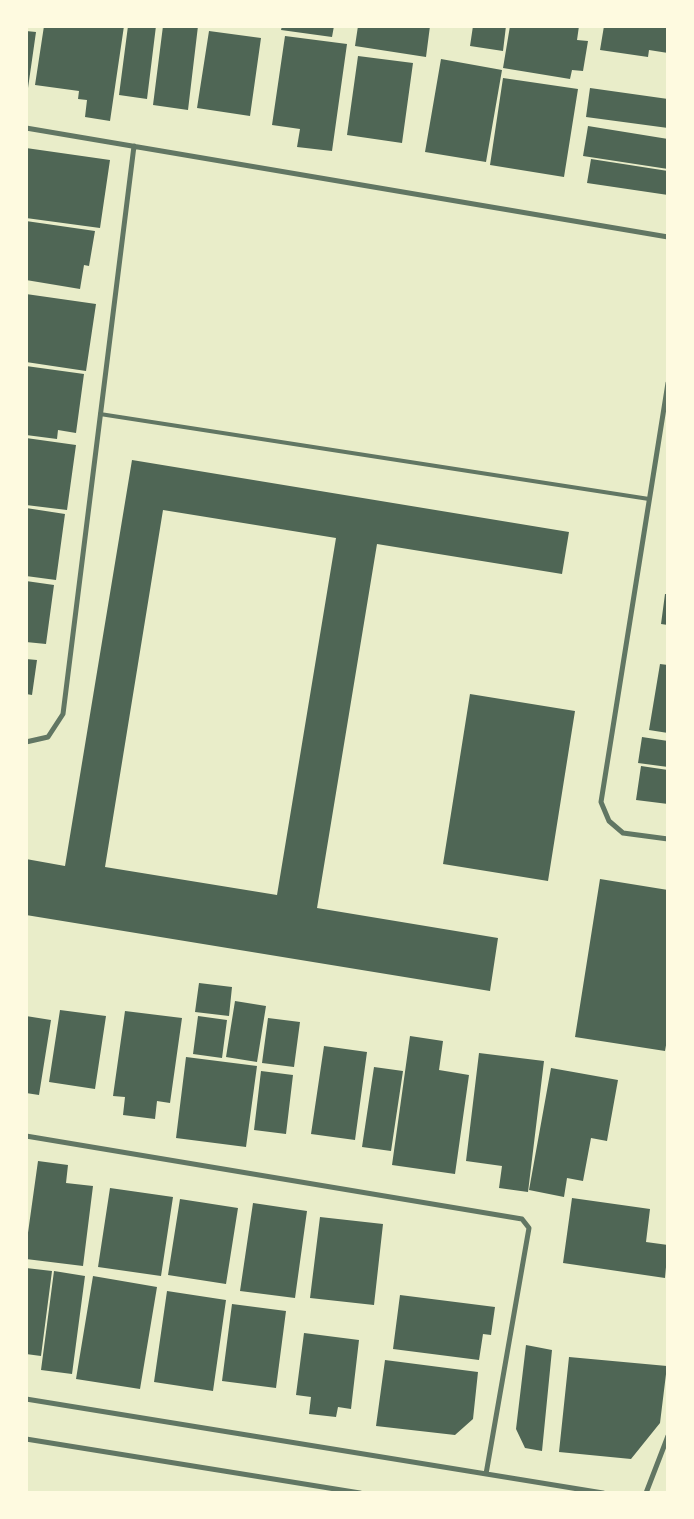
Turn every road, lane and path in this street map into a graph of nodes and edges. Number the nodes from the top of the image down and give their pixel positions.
1 (26, 128) edge
2 (134, 146) junction
3 (668, 237) edge
4 (668, 383) edge
5 (100, 414) junction
6 (649, 499) junction
7 (26, 742) edge
8 (668, 840) edge
9 (26, 1136) edge
10 (26, 1399) edge
11 (668, 1436) edge
12 (26, 1439) edge
13 (486, 1474) junction
14 (360, 1493) edge
15 (603, 1493) edge
16 (646, 1493) edge

1 - 2 street
2 - 3 street
2 - 5 street
4 - 6 street
5 - 6 lane
5 - 7 street
6 - 8 street
9 - 13 street
10 - 13 street
11 - 16 street
12 - 14 street
13 - 15 street

